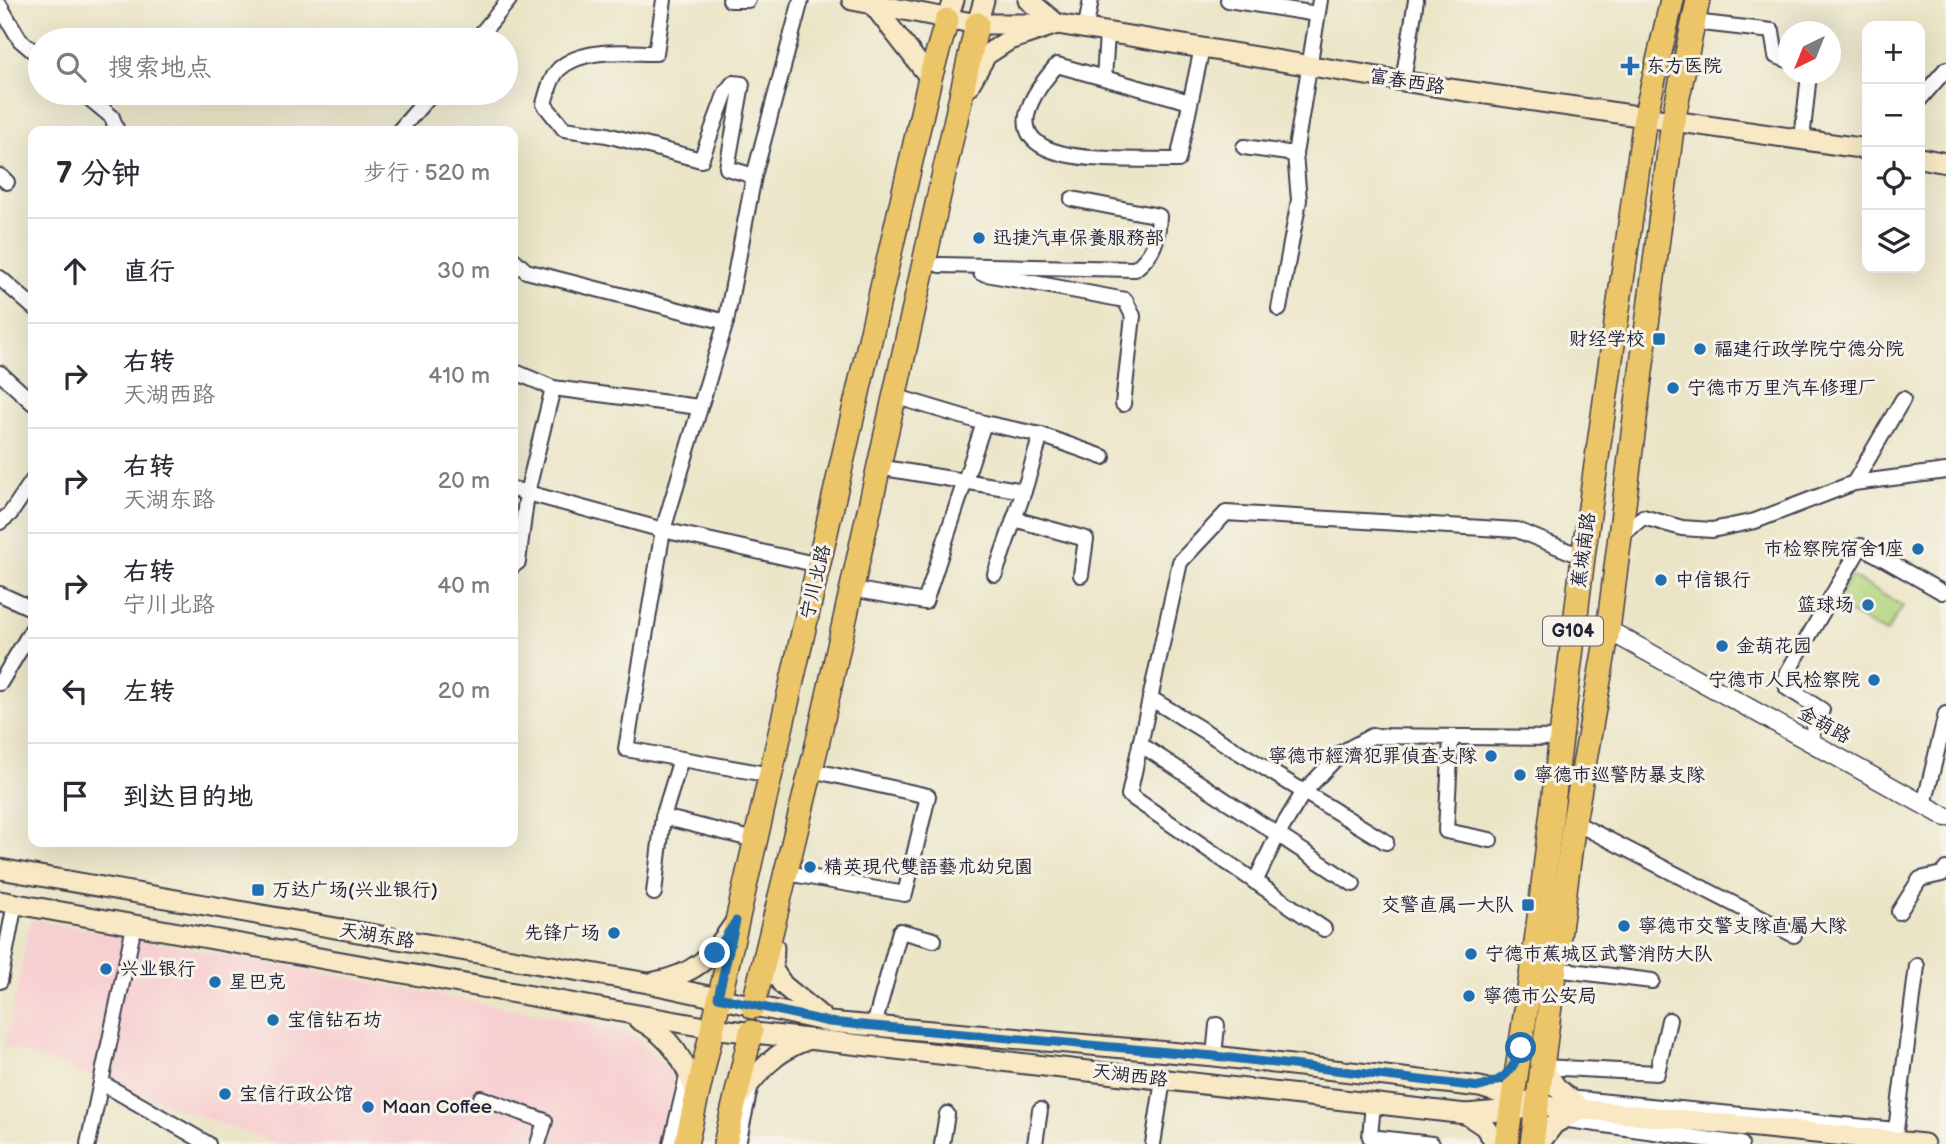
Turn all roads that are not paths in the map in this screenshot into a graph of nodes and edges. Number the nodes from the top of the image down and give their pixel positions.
1 (509, 0) edge
2 (664, 0) edge
3 (730, 0) edge
4 (748, 0) edge
5 (801, 0) edge
6 (852, 0) edge
7 (984, 0) edge
8 (1028, 0) edge
9 (1091, 0) edge
10 (1228, 0) edge
11 (1416, 0) edge
12 (1672, 0) edge
13 (883, 3) edge
14 (0, 6) edge
15 (1318, 7) edge
16 (950, 10) edge
17 (1696, 11) edge
18 (977, 24) junction
19 (1057, 24) junction
20 (486, 28) edge
21 (1085, 31) junction
22 (1107, 34) junction
23 (28, 47) edge
24 (1202, 48) junction
25 (1778, 57) edge
26 (1308, 66) junction
27 (1946, 69) edge
28 (930, 78) junction
29 (1104, 78) junction
30 (1403, 81) junction
31 (1808, 84) edge
32 (1925, 93) edge
33 (962, 97) junction
34 (1190, 102) junction
35 (98, 105) edge
36 (422, 105) edge
37 (1645, 118) junction
38 (1673, 121) junction
39 (115, 126) edge
40 (403, 126) edge
41 (1802, 140) junction
42 (1244, 147) dead end
43 (1862, 148) edge
44 (1295, 154) junction
45 (1925, 159) edge
46 (1946, 163) edge
47 (754, 176) junction
48 (1072, 199) dead end
49 (518, 263) edge
50 (932, 263) junction
51 (0, 278) edge
52 (28, 303) edge
53 (1279, 309) dead end
54 (726, 322) junction
55 (0, 373) edge
56 (518, 373) edge
57 (553, 388) junction
58 (894, 396) junction
59 (28, 398) edge
60 (1903, 399) dead end
61 (1122, 404) dead end
62 (699, 407) junction
63 (984, 423) junction
64 (1041, 435) junction
65 (1103, 457) dead end
66 (878, 467) junction
67 (1946, 471) edge
68 (965, 479) junction
69 (1854, 483) junction
70 (28, 487) edge
71 (520, 491) edge
72 (1024, 491) junction
73 (1014, 519) junction
74 (0, 522) edge
75 (663, 530) junction
76 (1620, 537) junction
77 (1583, 556) junction
78 (518, 562) edge
79 (820, 565) junction
80 (995, 574) dead end
81 (1081, 575) dead end
82 (852, 589) junction
83 (1942, 593) dead end
84 (0, 594) edge
85 (28, 607) edge
86 (1608, 630) junction
87 (28, 636) edge
88 (0, 683) edge
89 (1150, 698) junction
90 (1946, 714) edge
91 (1451, 738) junction
92 (1559, 738) junction
93 (1809, 741) junction
94 (1140, 744) junction
95 (681, 759) junction
96 (811, 770) junction
97 (771, 775) junction
98 (1303, 793) junction
99 (1924, 805) junction
100 (663, 817) junction
101 (1946, 817) edge
102 (1574, 822) junction
103 (1277, 836) junction
104 (755, 840) junction
105 (1490, 840) dead end
106 (1386, 842) dead end
107 (0, 869) edge
108 (1946, 869) edge
109 (787, 873) junction
110 (1255, 882) junction
111 (1353, 884) dead end
112 (654, 892) dead end
113 (742, 897) junction
114 (8, 902) edge
115 (1899, 912) dead end
116 (777, 917) junction
117 (736, 921) junction
118 (135, 926) junction
119 (1324, 929) dead end
120 (1794, 935) dead end
121 (934, 940) dead end
122 (1917, 966) dead end
123 (1555, 969) junction
124 (0, 981) edge
125 (626, 981) junction
126 (1652, 981) dead end
127 (648, 983) junction
128 (718, 997) junction
129 (753, 1007) junction
130 (628, 1014) junction
131 (1668, 1020) dead end
132 (874, 1026) junction
133 (1217, 1026) dead end
134 (712, 1028) junction
135 (841, 1030) junction
136 (751, 1032) junction
137 (810, 1039) junction
138 (1521, 1048) junction
139 (1214, 1056) junction
140 (1543, 1067) junction
141 (688, 1071) junction
142 (1163, 1080) junction
143 (752, 1081) junction
144 (102, 1083) junction
145 (1480, 1087) junction
146 (697, 1096) junction
147 (481, 1098) dead end
148 (1575, 1103) junction
149 (1373, 1104) junction
150 (734, 1105) junction
151 (1511, 1105) junction
152 (1537, 1105) junction
153 (1040, 1110) dead end
154 (947, 1114) dead end
155 (1466, 1114) junction
156 (1563, 1119) junction
157 (1663, 1139) edge
158 (682, 1142) edge
159 (88, 1144) edge
160 (208, 1144) edge
161 (538, 1144) edge
162 (722, 1144) edge
163 (738, 1144) edge
164 (942, 1144) edge
165 (1035, 1144) edge
166 (1153, 1144) edge
167 (1432, 1144) edge
168 (1497, 1144) edge
169 (1506, 1144) edge
170 (1532, 1144) edge
171 (1539, 1144) edge
172 (1741, 1144) edge
173 (1924, 1144) edge

1 - 20 street
2 - 47 street
3 - 4 street
5 - 47 street
6 - 13 main road, 富春西路
7 - 18 main road
8 - 19 main road
9 - 21 street
10 - 15 street
11 - 30 street
12 - 37 main road, 蕉城南路 / G104
13 - 16 main road, 富春西路
13 - 28 main road
14 - 23 street
15 - 26 street
16 - 18 main road, 富春西路
16 - 28 main road, 宁川北路
17 - 25 street
17 - 38 main road, 蕉城南路 / G104
18 - 19 main road, 富春西路
18 - 33 main road, 宁川北路
19 - 21 main road, 富春西路
19 - 33 main road
21 - 22 main road, 富春西路
22 - 24 main road, 富春西路
22 - 29 street
24 - 26 main road, 富春西路
24 - 34 street
26 - 30 main road, 富春西路
26 - 44 street
27 - 32 street
28 - 79 main road, 宁川北路
29 - 34 street
29 - 34 street
30 - 37 main road, 富春西路
31 - 41 street
33 - 50 main road, 宁川北路
35 - 39 street
36 - 40 street
37 - 38 main road, 富春西路
37 - 77 main road, 蕉城南路 / G104
38 - 41 main road, 富春西路
38 - 76 main road, 蕉城南路 / G104
41 - 43 main road, 富春西路
42 - 44 street
44 - 53 street
45 - 46 main road
47 - 54 street
48 - 50 street
49 - 54 street
50 - 58 main road, 宁川北路
50 - 61 street
51 - 52 street
54 - 62 street
55 - 59 street
56 - 57 street
57 - 62 street
57 - 71 street
58 - 63 street
58 - 66 main road, 宁川北路
60 - 69 street
62 - 75 street
63 - 64 street
63 - 68 street
64 - 65 street
64 - 72 street
66 - 68 street
66 - 82 main road, 宁川北路
67 - 69 street
68 - 72 street
68 - 82 street
69 - 76 street
70 - 74 street
71 - 75 street
71 - 78 street
72 - 73 street
73 - 80 street
73 - 81 street
75 - 79 street
75 - 95 street
76 - 86 main road, 蕉城南路 / G104
77 - 89 street
77 - 92 main road, 蕉城南路 / G104
79 - 97 main road, 宁川北路
82 - 96 main road, 宁川北路
83 - 93 street
84 - 85 street
86 - 93 street, 金葫路
86 - 102 main road, 蕉城南路 / G104
87 - 88 street
89 - 94 street
89 - 98 street
90 - 99 street
91 - 92 street
91 - 98 street
91 - 105 street
92 - 138 main road, 蕉城南路 / G104
93 - 99 street, 金葫路
94 - 103 street
94 - 110 street
95 - 97 street
95 - 100 street
96 - 109 main road, 宁川北路
96 - 109 street
97 - 104 main road, 宁川北路
98 - 103 street
98 - 106 street
99 - 101 street, 金葫路
100 - 104 street
100 - 112 street
102 - 120 street
102 - 123 main road, 蕉城南路 / G104
103 - 110 street
103 - 111 street
104 - 113 main road, 宁川北路
107 - 125 main road, 天湖东路
108 - 115 street
109 - 116 main road, 宁川北路
110 - 119 street
113 - 116 main road
113 - 117 main road, 宁川北路
114 - 118 main road, 天湖东路
114 - 124 street
116 - 129 main road, 宁川北路
116 - 135 main road
117 - 127 main road
117 - 128 main road, 宁川北路
118 - 130 main road, 天湖东路
118 - 144 street
121 - 132 street
122 - 148 street
123 - 126 street
123 - 140 main road, 蕉城南路 / G104
125 - 127 main road, 天湖东路
125 - 130 main road
127 - 128 main road, 天湖东路
128 - 129 main road, 天湖东路
128 - 134 main road, 宁川北路
129 - 135 main road, 天湖西路
129 - 136 main road, 宁川北路
130 - 134 main road, 天湖东路
130 - 141 main road
131 - 140 street
132 - 135 main road, 天湖西路
132 - 139 main road, 天湖西路
133 - 139 street
134 - 136 main road, 天湖东路
134 - 146 main road, 宁川北路
135 - 137 main road, 天湖西路
135 - 142 main road, 天湖西路
136 - 137 main road, 天湖西路
136 - 150 main road, 宁川北路
137 - 143 main road
138 - 145 main road
138 - 151 main road, 蕉城南路 / G104
139 - 145 main road, 天湖西路
140 - 148 main road
140 - 152 main road, 蕉城南路 / G104
141 - 146 main road
141 - 158 street
142 - 149 main road, 天湖西路
142 - 166 street
143 - 150 main road
143 - 163 street
144 - 159 street
144 - 160 street
145 - 151 main road, 天湖西路
146 - 158 main road, 宁川北路
147 - 161 street
148 - 152 main road
148 - 156 main road
148 - 173 main road
149 - 155 main road, 天湖西路
149 - 167 street
150 - 162 main road, 宁川北路
151 - 152 main road
151 - 155 main road, 天湖西路
151 - 169 main road, 蕉城南路 / G104
152 - 156 street
152 - 170 main road, 蕉城南路 / G104
153 - 165 street
154 - 164 street
155 - 168 main road
156 - 157 street
156 - 171 main road
157 - 172 street
158 - 162 main road

